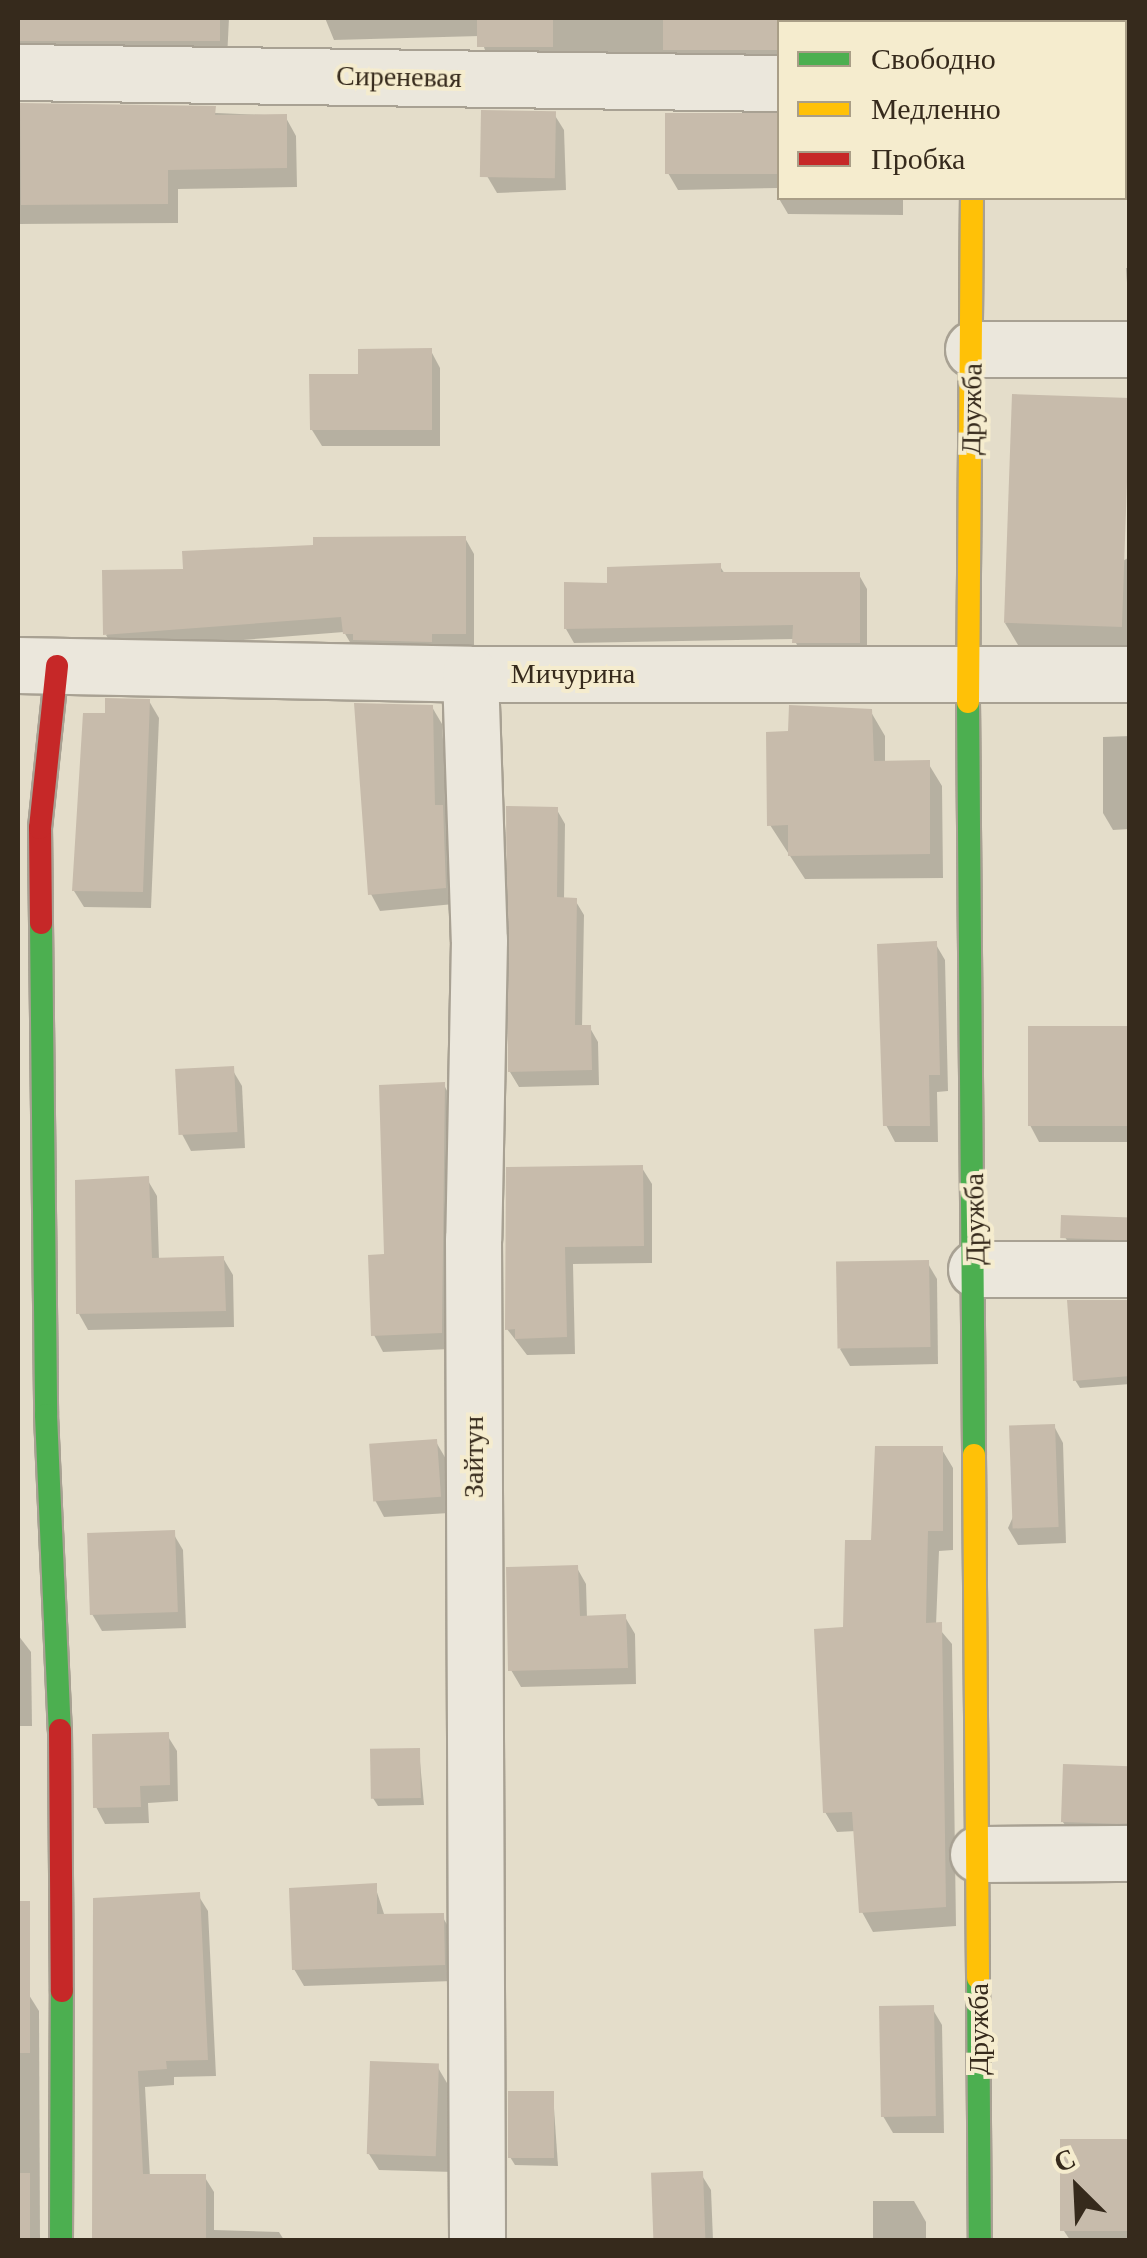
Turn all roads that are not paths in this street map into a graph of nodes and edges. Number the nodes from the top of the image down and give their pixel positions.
1 (18, 72) edge
2 (777, 84) edge
3 (972, 200) edge
4 (973, 349) junction
5 (1130, 349) edge
6 (37, 665) edge
7 (470, 674) junction
8 (968, 674) junction
9 (1130, 674) edge
10 (1130, 1269) edge
11 (976, 1270) junction
12 (978, 1854) junction
13 (1130, 1854) edge
14 (61, 2240) edge
15 (476, 2240) edge
16 (980, 2240) edge

1 - 2 street, Сиреневая
3 - 4 street, Дружба
4 - 5 street
4 - 8 street, Дружба
6 - 7 street, Мичурина
6 - 14 street
7 - 8 street, Мичурина
7 - 15 street, Зайтун
8 - 9 street, Мичурина
8 - 11 street, Дружба
10 - 11 street
11 - 12 street, Дружба
12 - 13 street
12 - 16 street, Дружба

